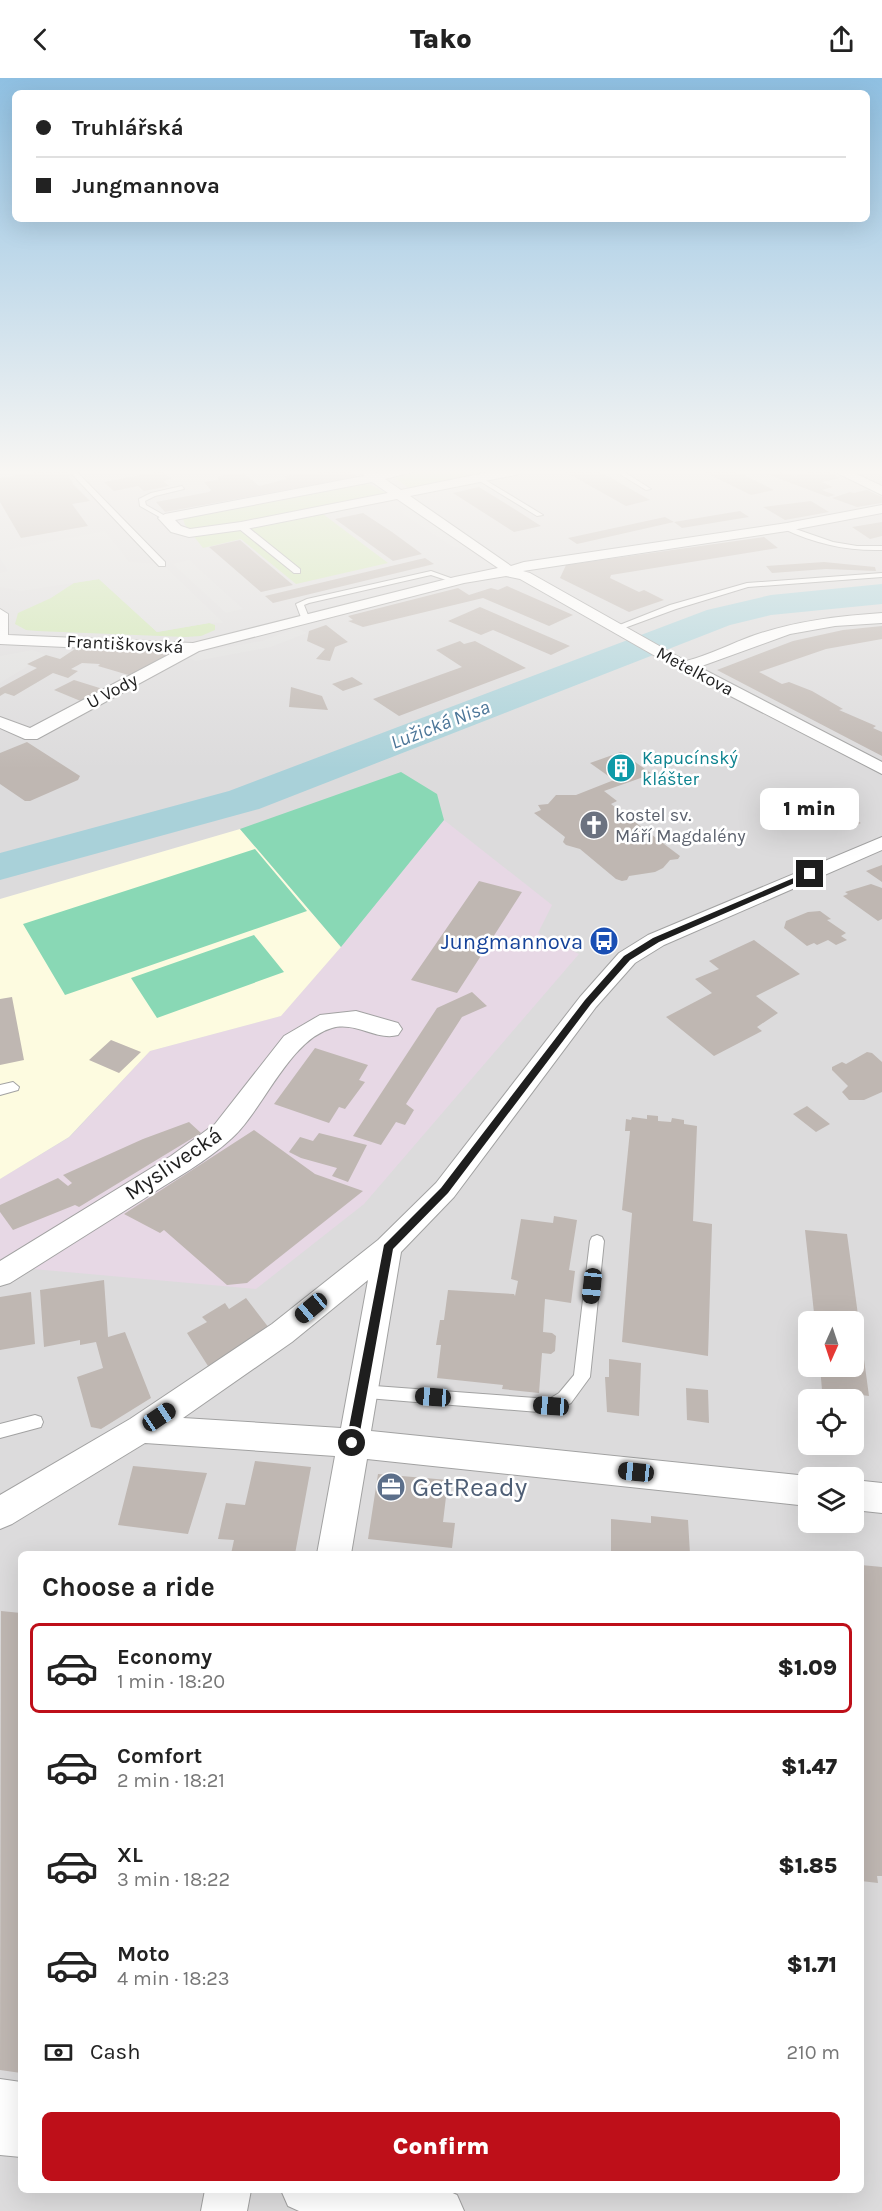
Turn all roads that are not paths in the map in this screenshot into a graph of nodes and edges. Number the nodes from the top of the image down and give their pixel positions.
1 (507, 570) edge
2 (515, 570) edge
3 (509, 572) junction
4 (882, 575) edge
5 (0, 614) edge
6 (882, 618) edge
7 (616, 628) junction
8 (0, 640) edge
9 (194, 648) junction
10 (684, 666) junction
11 (0, 722) edge
12 (882, 769) edge
13 (882, 843) edge
14 (390, 1029) dead end
15 (597, 1241) dead end
16 (388, 1248) junction
17 (0, 1275) edge
18 (361, 1392) junction
19 (35, 1422) dead end
20 (141, 1429) junction
21 (0, 1431) edge
22 (352, 1443) junction
23 (798, 1490) edge
24 (864, 1496) edge
25 (882, 1498) edge
26 (0, 1513) edge
27 (334, 1551) edge
28 (0, 2101) edge
29 (18, 2104) edge
30 (0, 2133) edge
31 (18, 2135) edge
32 (227, 2193) edge
33 (323, 2193) edge
34 (224, 2211) edge
35 (441, 2211) edge

1 - 3 street
2 - 3 street, Františkovská
3 - 7 street, Metelkova
3 - 9 street, Františkovská
4 - 7 lane
5 - 8 street
6 - 10 street
7 - 10 street, Metelkova
8 - 9 street, Františkovská
9 - 11 street, U Vody
10 - 12 street, Metelkova
13 - 16 street
14 - 17 street, Myslivecká
15 - 18 lane
16 - 18 street
16 - 20 street
18 - 22 street
19 - 21 lane
20 - 22 street
20 - 26 street
22 - 23 street
22 - 27 street
24 - 25 street
28 - 29 street
30 - 31 street
32 - 34 street
33 - 35 street

